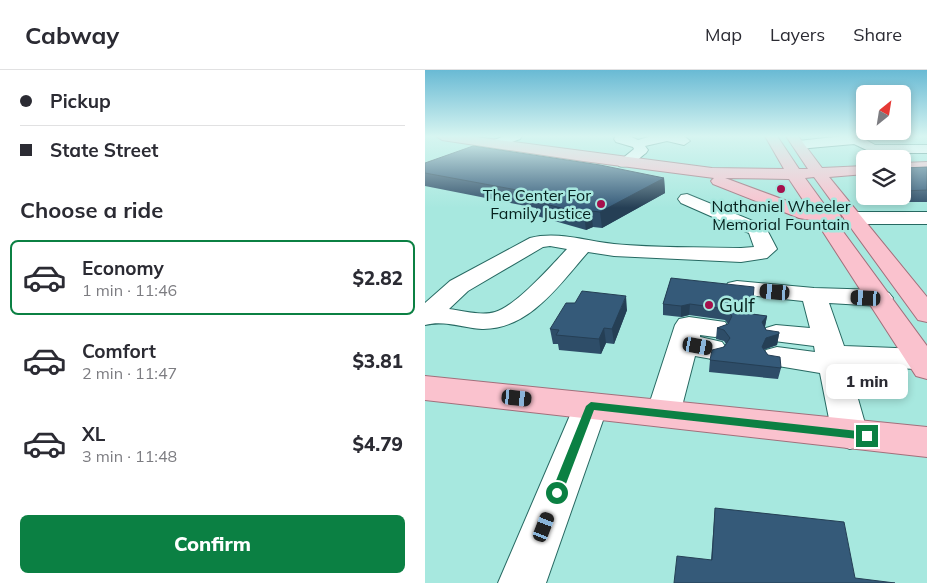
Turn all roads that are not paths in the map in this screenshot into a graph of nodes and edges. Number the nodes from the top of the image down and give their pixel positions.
1 (603, 160) edge
2 (628, 160) edge
3 (685, 160) edge
4 (785, 160) edge
5 (809, 160) edge
6 (624, 163) junction
7 (927, 166) edge
8 (911, 167) edge
9 (686, 171) junction
10 (856, 171) edge
11 (818, 173) junction
12 (794, 174) junction
13 (687, 199) dead end
14 (825, 217) junction
15 (853, 218) junction
16 (927, 218) edge
17 (583, 245) junction
18 (737, 288) edge
19 (813, 295) junction
20 (880, 298) junction
21 (927, 314) edge
22 (427, 315) edge
23 (714, 338) dead end
24 (777, 346) edge
25 (830, 352) junction
26 (924, 364) edge
27 (425, 388) edge
28 (591, 406) junction
29 (663, 414) junction
30 (849, 434) junction
31 (927, 442) edge
32 (522, 583) edge

1 - 6 main road
2 - 6 street
3 - 9 street
4 - 12 main road
5 - 11 main road
6 - 9 main road
7 - 8 main road
9 - 12 main road
9 - 14 main road
10 - 11 main road
11 - 12 main road
11 - 15 main road
12 - 14 main road
13 - 17 street
14 - 15 main road
14 - 20 main road
15 - 16 street
15 - 21 main road
17 - 22 street
17 - 22 street
18 - 19 street
19 - 20 street
19 - 25 street
20 - 26 main road
23 - 29 street
24 - 25 street
25 - 26 street
25 - 30 street
27 - 28 main road
28 - 29 main road
28 - 32 street
29 - 30 main road
30 - 31 main road

